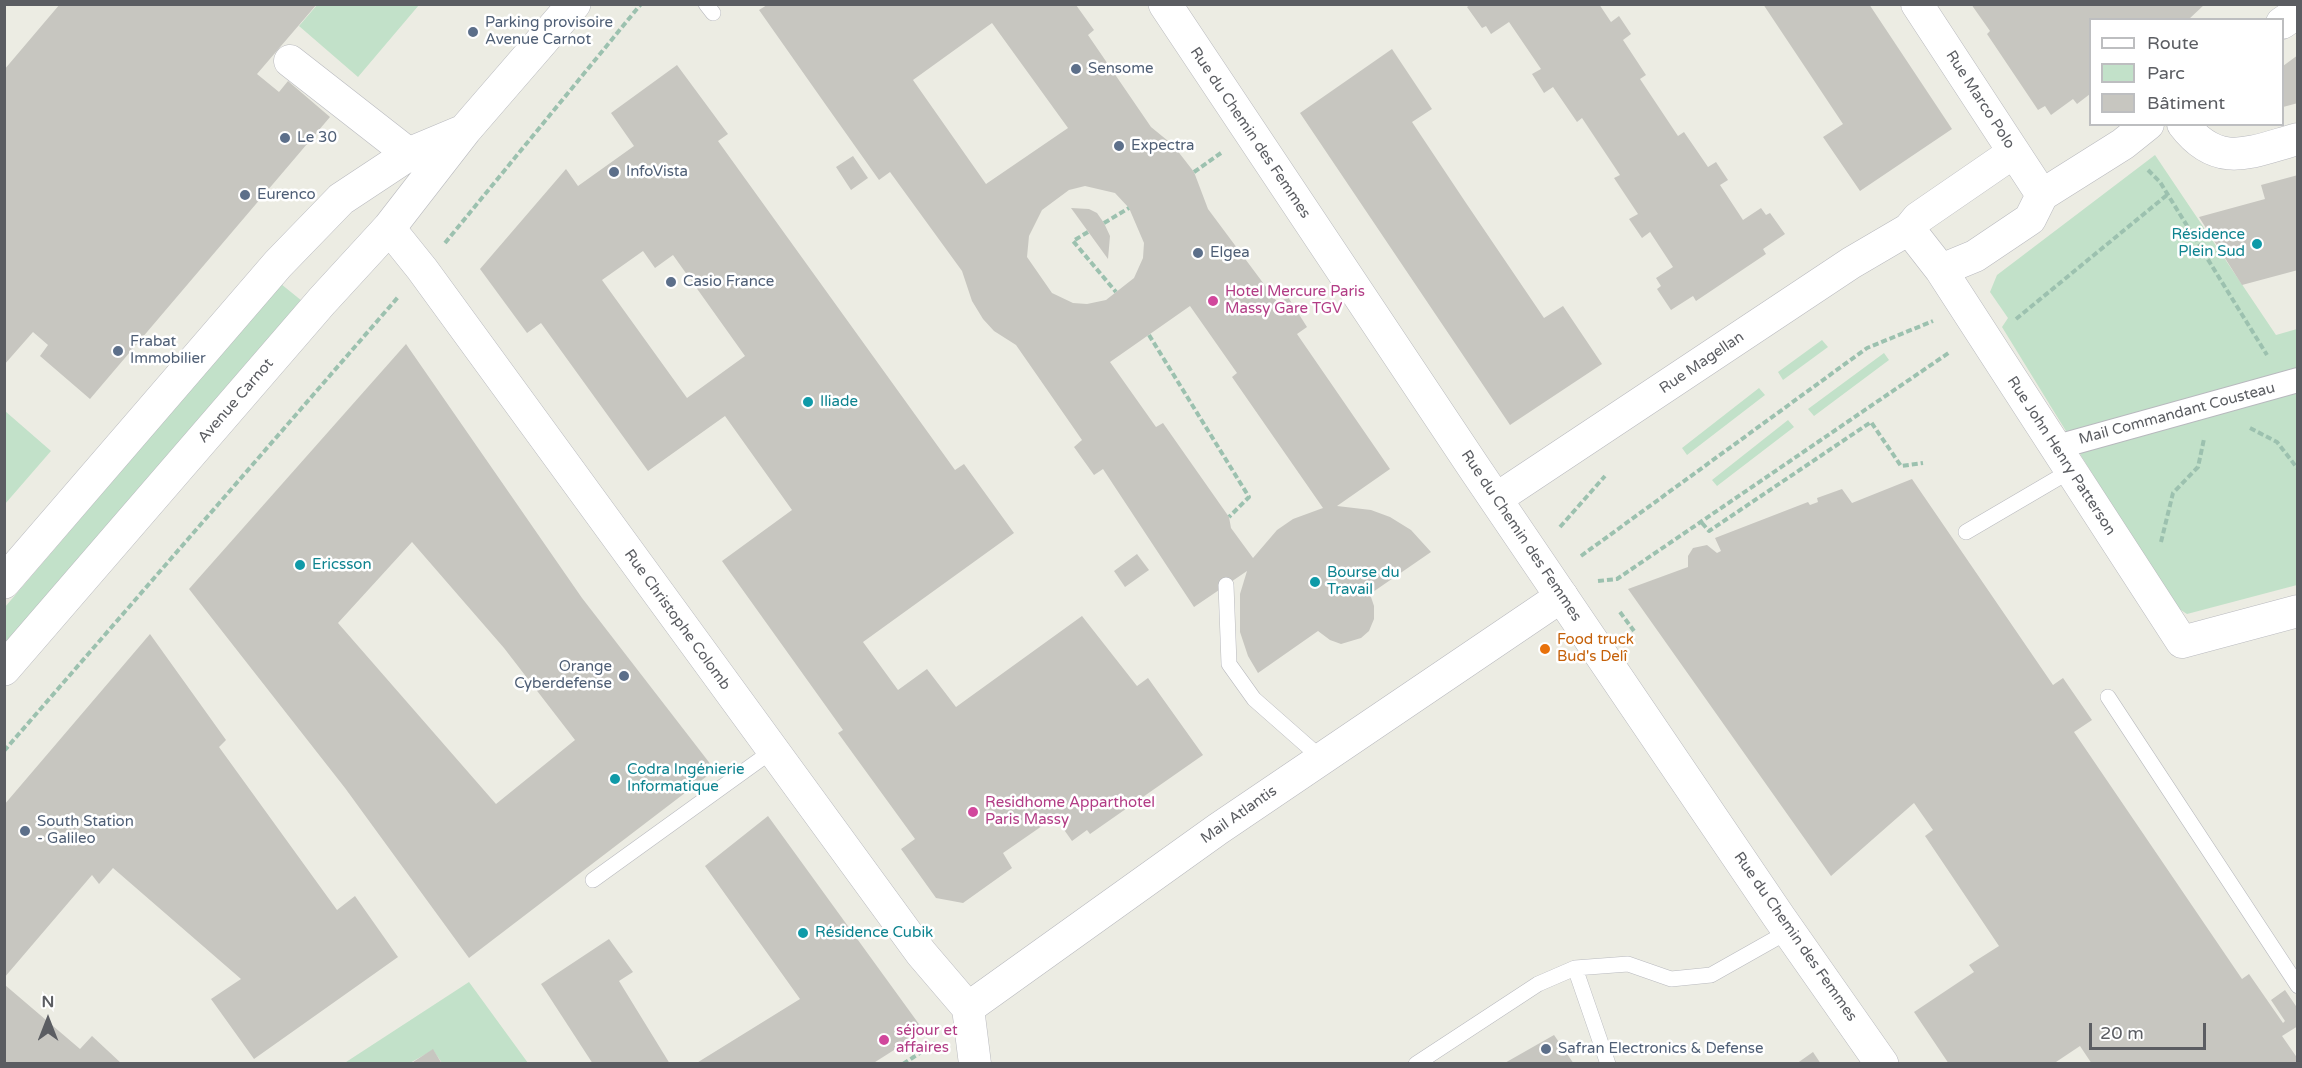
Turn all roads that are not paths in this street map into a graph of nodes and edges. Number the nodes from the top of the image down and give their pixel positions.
1 (574, 4) edge
2 (1165, 4) edge
3 (1917, 4) edge
4 (2298, 12) edge
5 (2284, 22) edge
6 (290, 61) dead end
7 (2146, 126) edge
8 (2185, 126) edge
9 (465, 130) junction
10 (2298, 140) edge
11 (2014, 153) junction
12 (409, 154) junction
13 (2042, 195) junction
14 (389, 228) junction
15 (1909, 229) junction
16 (1941, 270) junction
17 (2292, 382) edge
18 (2063, 459) junction
19 (1496, 499) junction
20 (1966, 532) dead end
21 (4, 582) edge
22 (1226, 585) dead end
23 (1562, 596) junction
24 (2298, 611) edge
25 (4, 669) edge
26 (2108, 697) dead end
27 (772, 751) junction
28 (1321, 758) junction
29 (593, 880) dead end
30 (1789, 931) junction
31 (1575, 968) junction
32 (2298, 986) edge
33 (968, 1008) junction
34 (975, 1064) edge
35 (1416, 1064) edge
36 (1608, 1064) edge
37 (1882, 1064) edge

1 - 9 street, Avenue Carnot
2 - 19 street, Rue du Chemin des Femmes
3 - 11 street, Rue Marco Polo
4 - 5 street
6 - 12 street
7 - 13 street
8 - 10 street
9 - 12 street, Avenue Carnot
9 - 14 street, Avenue Carnot
11 - 13 street, Rue Marco Polo
11 - 15 street, Rue Magellan
12 - 21 street, Avenue Carnot
13 - 16 street
14 - 25 street, Avenue Carnot
14 - 27 street, Rue Christophe Colomb
15 - 16 street
15 - 19 street, Rue Magellan
16 - 18 street, Rue John Henry Patterson
17 - 18 street, Mail Commandant Cousteau
18 - 20 lane
18 - 24 street, Rue John Henry Patterson
19 - 23 street, Rue du Chemin des Femmes
22 - 28 lane
23 - 28 street, Mail Atlantis
23 - 30 street, Rue du Chemin des Femmes
26 - 32 lane
27 - 29 lane
27 - 33 street, Rue Christophe Colomb
28 - 33 street, Mail Atlantis
30 - 31 lane
30 - 37 street, Rue du Chemin des Femmes
31 - 35 lane
31 - 36 lane
33 - 34 street

